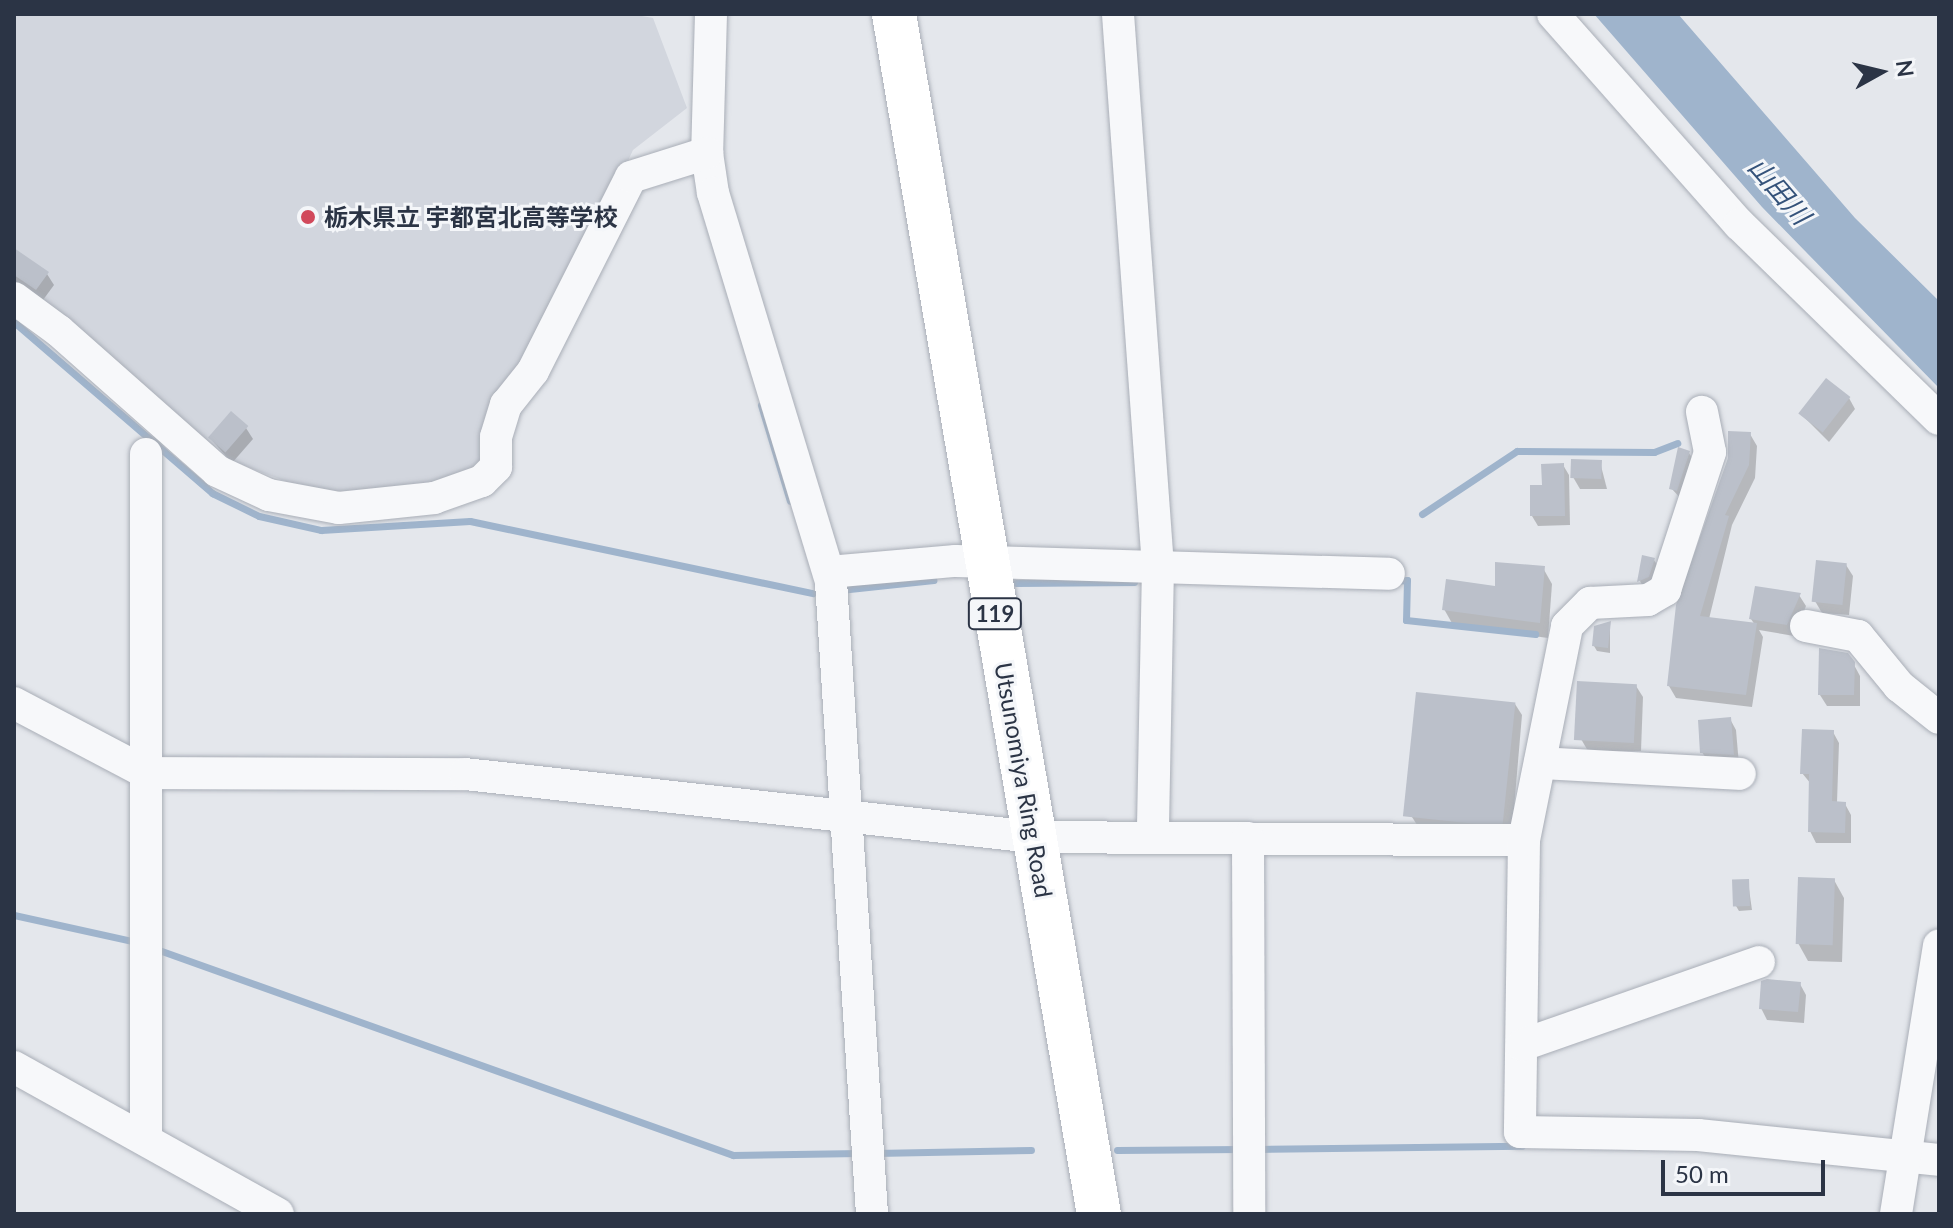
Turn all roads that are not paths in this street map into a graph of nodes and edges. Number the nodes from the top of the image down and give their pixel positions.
1 (711, 14) edge
2 (865, 14) edge
3 (894, 14) edge
4 (1118, 14) edge
5 (1553, 14) edge
6 (707, 153) junction
7 (14, 298) edge
8 (1702, 412) dead end
9 (1939, 419) edge
10 (146, 454) dead end
11 (971, 562) junction
12 (1158, 566) junction
13 (829, 572) junction
14 (1389, 574) dead end
15 (1806, 626) dead end
16 (14, 703) edge
17 (1939, 718) edge
18 (1540, 763) junction
19 (147, 773) junction
20 (1740, 774) dead end
21 (847, 818) junction
22 (1019, 836) junction
23 (1153, 837) junction
24 (1248, 838) junction
25 (1524, 840) junction
26 (1939, 945) edge
27 (1759, 962) dead end
28 (1932, 1030) edge
29 (1522, 1045) junction
30 (14, 1067) edge
31 (146, 1140) junction
32 (1907, 1153) junction
33 (1939, 1160) edge
34 (278, 1214) edge
35 (872, 1214) edge
36 (1069, 1214) edge
37 (1099, 1214) edge
38 (1249, 1214) edge
39 (1896, 1214) edge

1 - 6 street
2 - 11 highway, Utsunomiya Ring Road / 119
3 - 11 highway, Utsunomiya Ring Road / 119
4 - 12 street
5 - 9 street
6 - 7 street
6 - 13 street
8 - 18 street
10 - 19 street
11 - 12 street
11 - 13 street
11 - 22 highway, Utsunomiya Ring Road / 119
12 - 14 street
12 - 23 street
13 - 21 street
15 - 17 street
16 - 19 street
18 - 20 street
18 - 25 street
19 - 21 street
19 - 31 street
21 - 22 street
21 - 35 street
22 - 23 street
22 - 36 highway, Utsunomiya Ring Road / 119
22 - 37 highway, Utsunomiya Ring Road / 119
23 - 24 street
24 - 25 street
24 - 38 street
25 - 29 street
26 - 28 street
27 - 29 street
28 - 32 street
29 - 32 street
30 - 31 street
31 - 34 street
32 - 33 street
32 - 39 street

